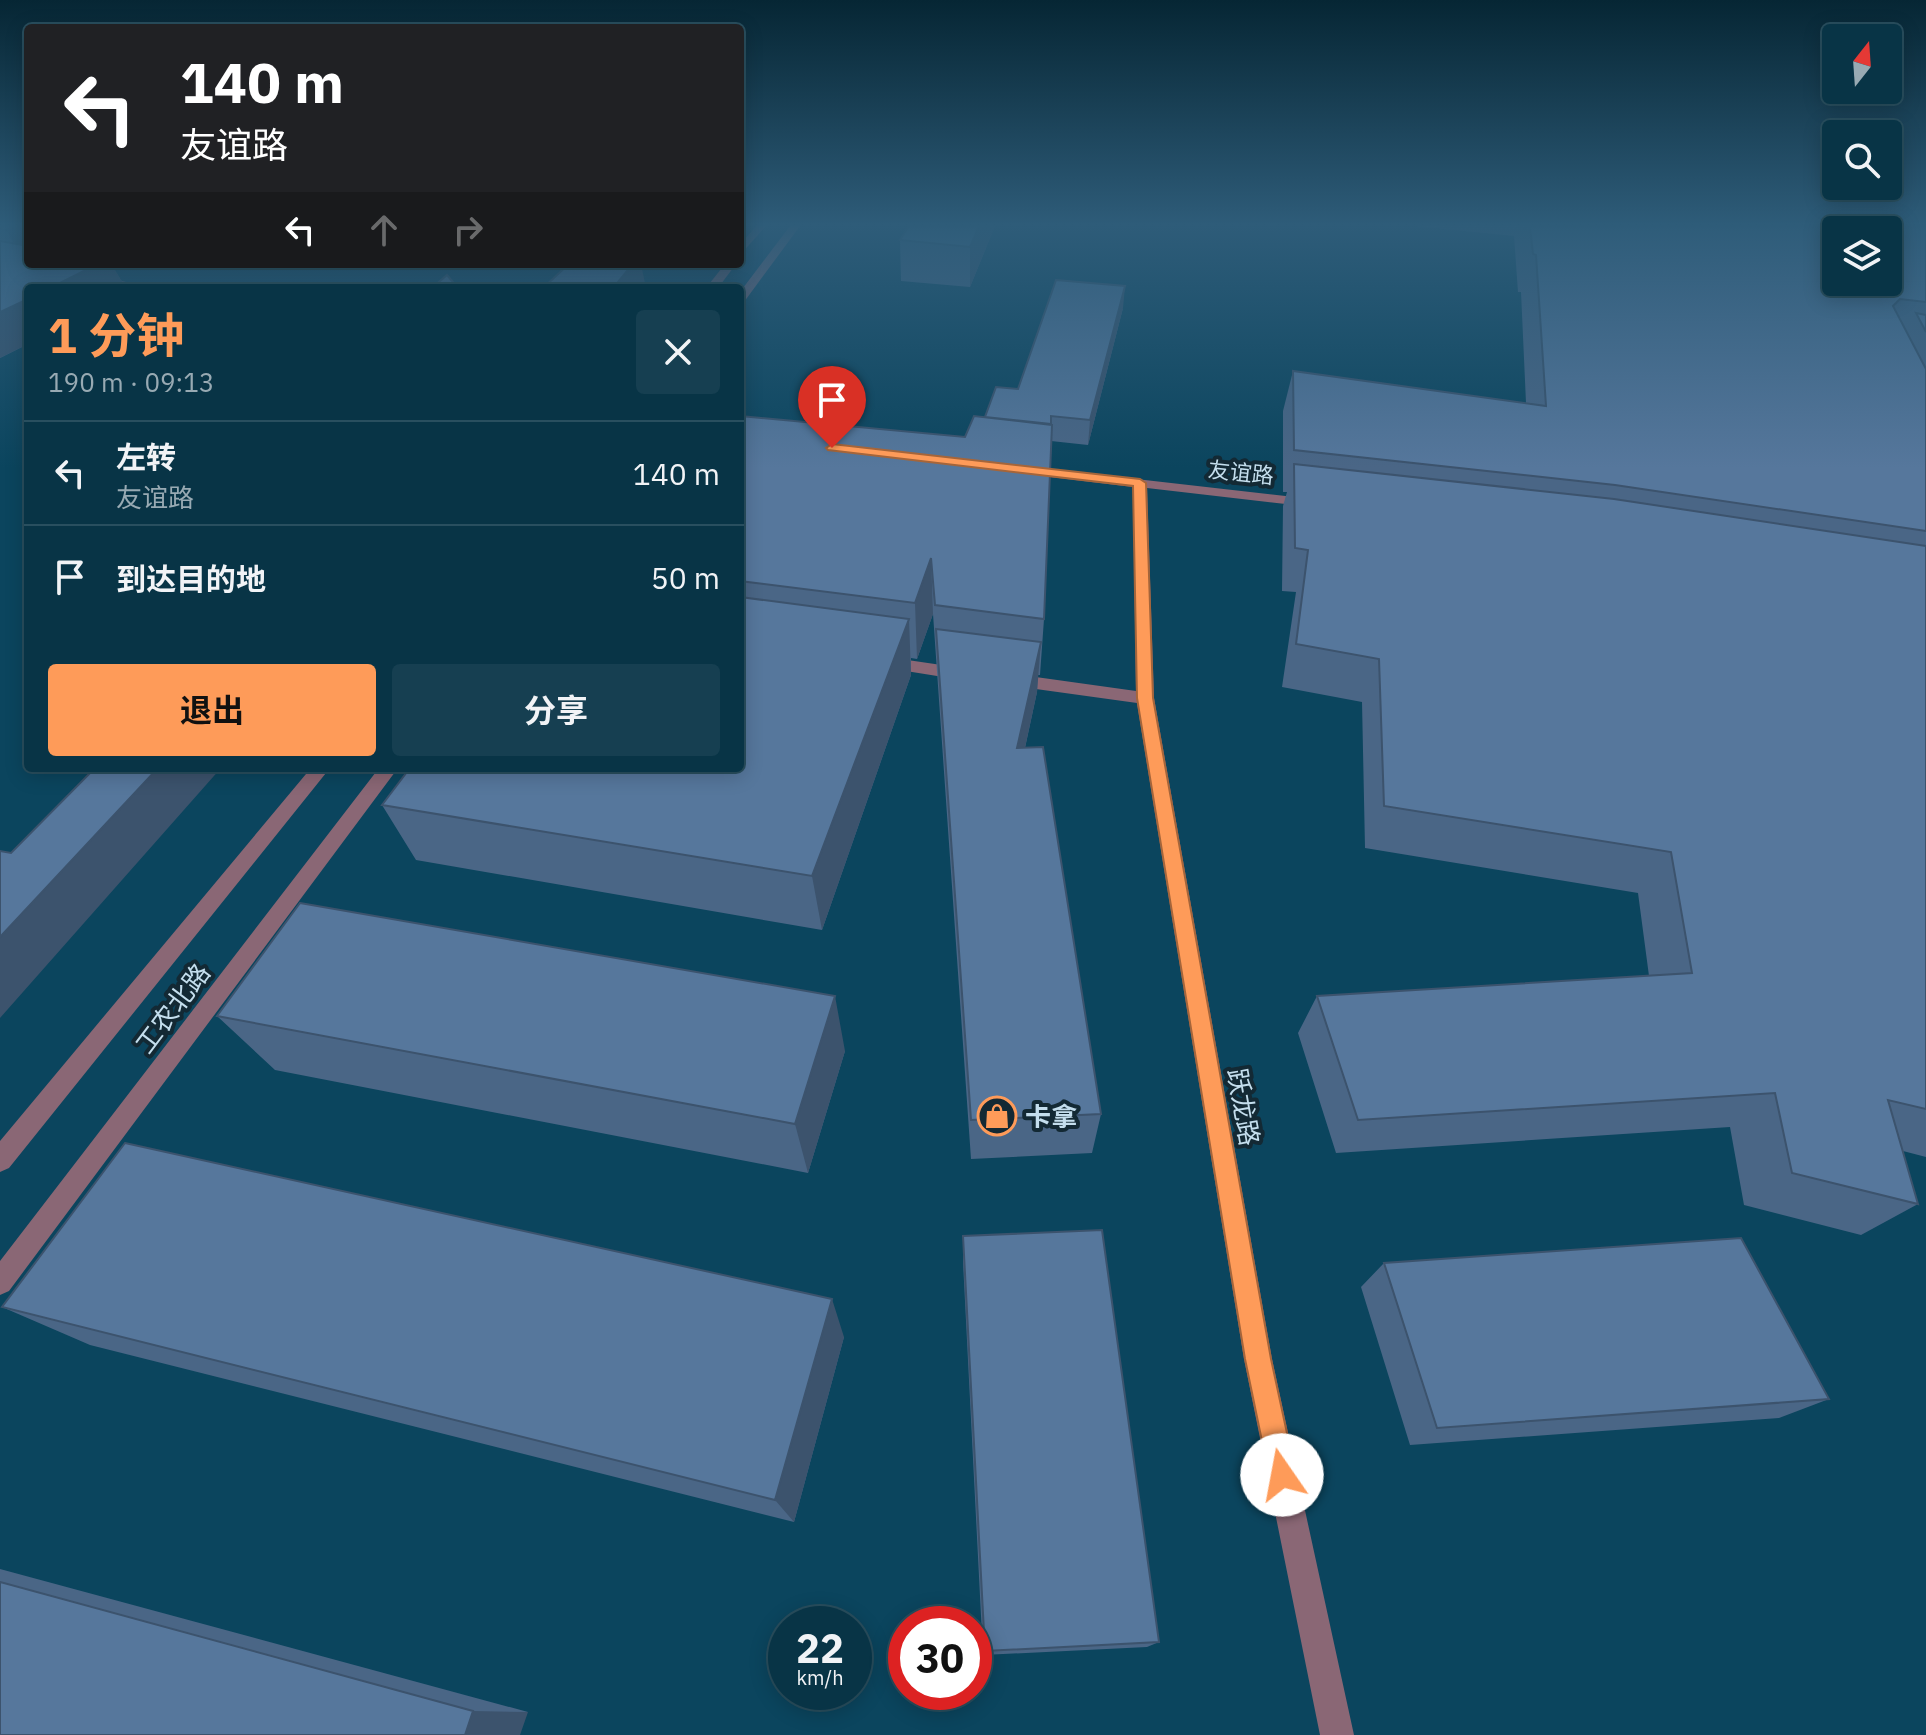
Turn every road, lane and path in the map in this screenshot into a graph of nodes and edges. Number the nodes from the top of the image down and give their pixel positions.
1 (1001, 467) edge
2 (1140, 483) junction
3 (1327, 504) edge
4 (865, 660) edge
5 (1145, 698) junction
6 (318, 772) edge
7 (386, 772) edge
8 (0, 1160) edge
9 (0, 1282) edge
10 (1337, 1735) edge

1 - 2 street, 友谊路
2 - 3 street, 友谊路
2 - 5 street, 跃龙路
4 - 5 street
5 - 10 street, 跃龙路
6 - 8 street, 工农北路
7 - 9 street, 工农北路

